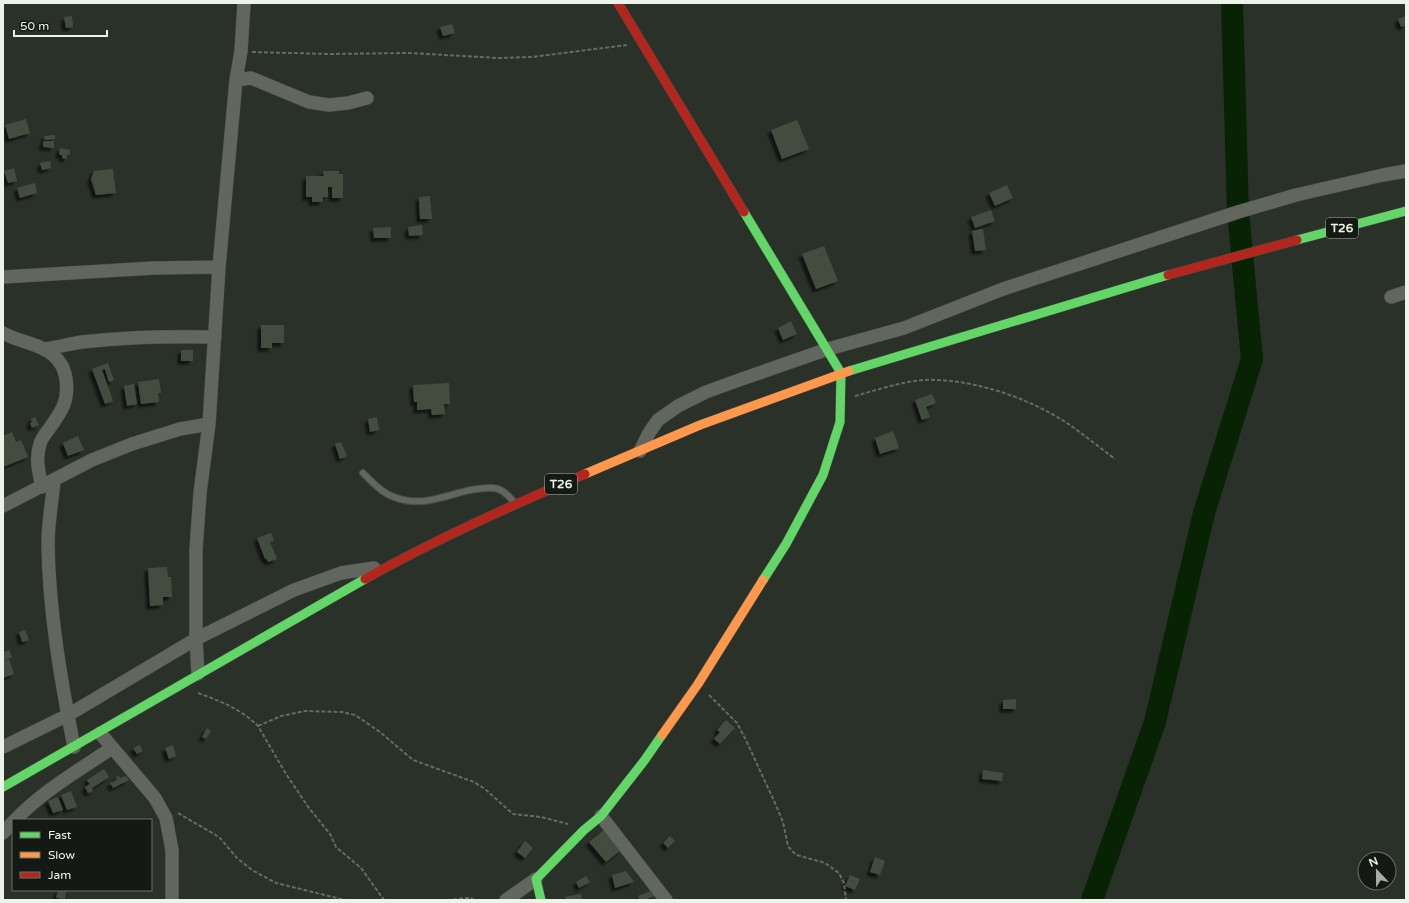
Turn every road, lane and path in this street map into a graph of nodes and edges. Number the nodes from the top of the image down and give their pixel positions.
1 (244, 3) edge
2 (618, 3) edge
3 (642, 43) junction
4 (241, 51) junction
5 (236, 80) junction
6 (367, 98) dead end
7 (1406, 171) edge
8 (1406, 211) edge
9 (219, 267) junction
10 (3, 277) edge
11 (1406, 292) edge
12 (1391, 297) dead end
13 (3, 333) edge
14 (215, 337) junction
15 (828, 349) junction
16 (45, 350) junction
17 (841, 373) junction
18 (841, 401) junction
19 (209, 424) junction
20 (640, 451) junction
21 (1115, 459) dead end
22 (363, 473) dead end
23 (54, 480) junction
24 (42, 487) junction
25 (515, 504) junction
26 (3, 506) edge
27 (388, 566) junction
28 (196, 639) junction
29 (198, 674) junction
30 (698, 684) junction
31 (179, 686) junction
32 (68, 714) junction
33 (258, 726) junction
34 (100, 732) junction
35 (3, 747) edge
36 (74, 747) junction
37 (112, 748) junction
38 (3, 787) edge
39 (176, 812) dead end
40 (601, 816) junction
41 (16, 819) edge
42 (12, 823) edge
43 (584, 830) junction
44 (3, 834) edge
45 (536, 879) junction
46 (172, 900) edge
47 (345, 900) edge
48 (384, 900) edge
49 (411, 900) edge
50 (474, 900) edge
51 (506, 900) edge
52 (541, 900) edge
53 (666, 900) edge
54 (846, 900) edge

1 - 4 street
2 - 3 main road
3 - 4 path
3 - 15 main road
4 - 5 street
5 - 6 street
5 - 9 street
7 - 15 street
8 - 17 main road, T26
9 - 10 street
9 - 14 street
11 - 12 street
13 - 16 street
14 - 16 street
14 - 19 street
15 - 17 main road
15 - 20 street
16 - 24 street
17 - 18 main road
17 - 20 main road, T26
18 - 21 path
18 - 30 main road
19 - 23 street
19 - 28 street
20 - 25 main road, T26
22 - 25 lane
23 - 24 street
23 - 32 street
24 - 26 street
25 - 27 main road, T26
27 - 28 street
27 - 29 main road, T26
28 - 29 street
28 - 32 street
29 - 31 main road, T26
30 - 40 main road
30 - 54 path
31 - 33 path
31 - 34 main road, T26
32 - 35 street
32 - 36 street
33 - 43 path
33 - 48 path
34 - 36 main road, T26
34 - 37 street
36 - 38 main road, T26
37 - 41 street
37 - 46 street
39 - 47 path
40 - 43 main road
40 - 53 street
42 - 44 street
43 - 45 main road
45 - 51 street
45 - 52 main road
49 - 50 path

